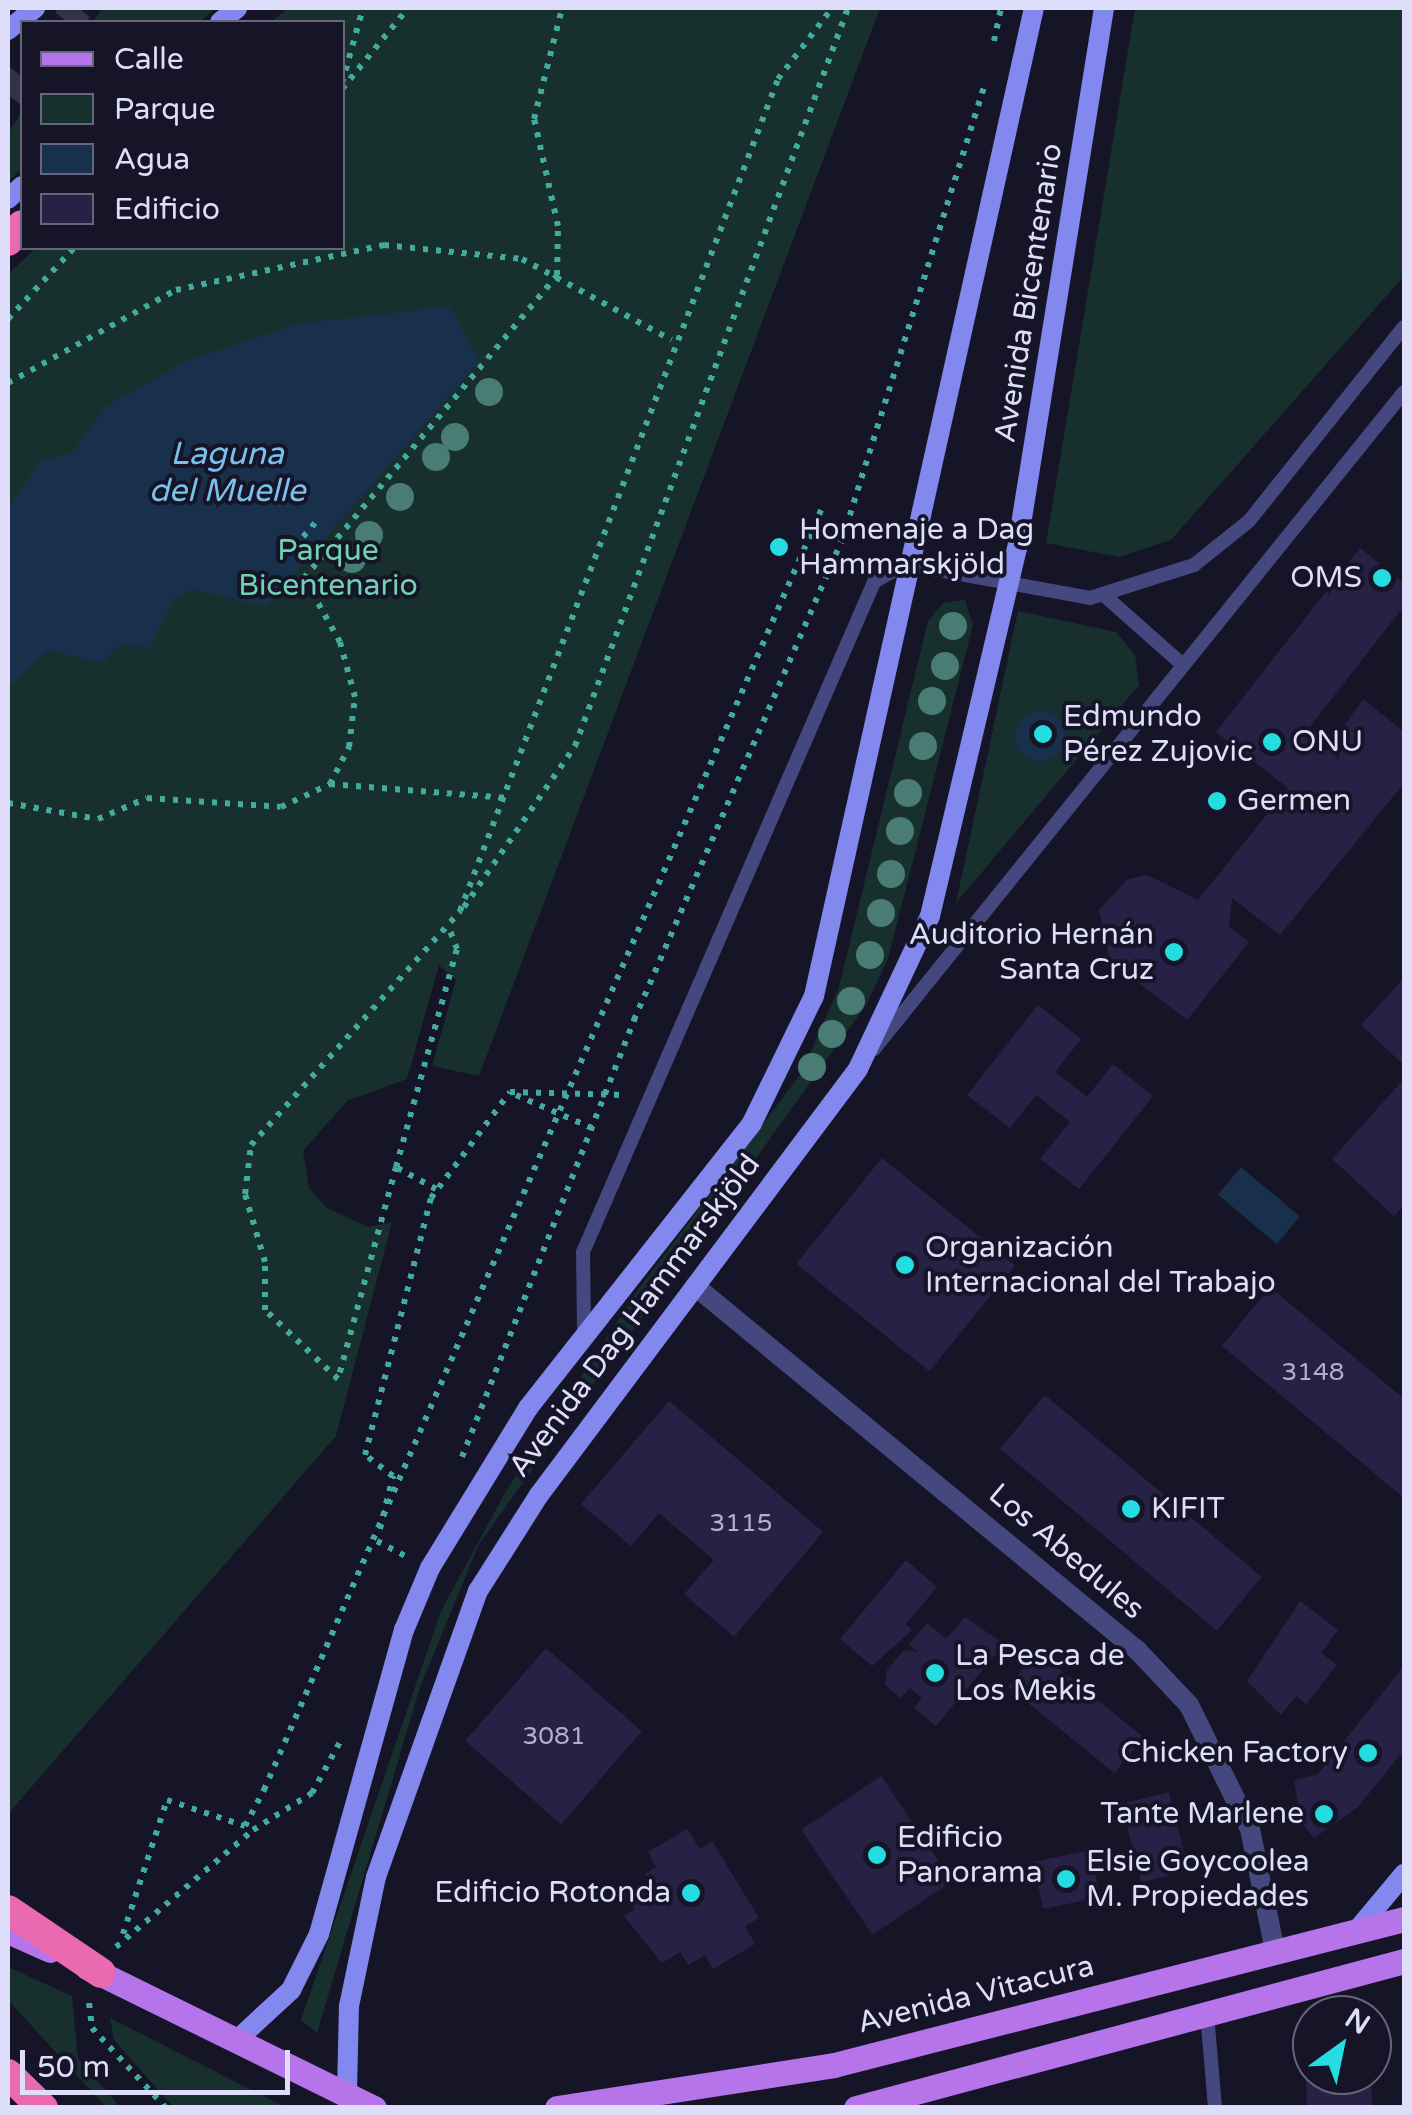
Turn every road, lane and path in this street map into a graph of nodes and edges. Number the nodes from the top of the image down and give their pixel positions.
1 (362, 8) edge
2 (408, 8) edge
3 (562, 8) edge
4 (832, 8) edge
5 (848, 8) edge
6 (1002, 8) edge
7 (1034, 8) edge
8 (1104, 8) edge
9 (991, 56) dead end
10 (988, 72) dead end
11 (345, 74) edge
12 (345, 82) edge
13 (72, 250) edge
14 (557, 275) junction
15 (8, 319) edge
16 (1404, 327) edge
17 (672, 340) junction
18 (8, 384) edge
19 (1404, 392) edge
20 (822, 508) dead end
21 (315, 522) dead end
22 (316, 561) junction
23 (905, 564) junction
24 (1010, 588) junction
25 (1105, 596) junction
26 (1183, 665) junction
27 (330, 784) junction
28 (507, 798) junction
29 (8, 803) edge
30 (460, 911) junction
31 (448, 926) junction
32 (858, 1069) junction
33 (573, 1090) junction
34 (607, 1090) junction
35 (510, 1092) junction
36 (647, 1101) junction
37 (562, 1115) junction
38 (594, 1129) junction
39 (396, 1167) junction
40 (436, 1189) junction
41 (695, 1286) junction
42 (584, 1330) junction
43 (454, 1474) dead end
44 (377, 1543) junction
45 (424, 1544) dead end
46 (410, 1580) dead end
47 (348, 1723) dead end
48 (1404, 1874) edge
49 (8, 1910) edge
50 (1404, 1919) edge
51 (1358, 1929) junction
52 (8, 1931) edge
53 (122, 1936) junction
54 (1275, 1951) junction
55 (1404, 1952) edge
56 (1404, 1961) edge
57 (1364, 1971) junction
58 (101, 1973) junction
59 (1208, 2014) junction
60 (239, 2038) junction
61 (8, 2074) edge
62 (347, 2092) junction
63 (43, 2108) edge
64 (166, 2108) edge
65 (374, 2108) edge
66 (558, 2108) edge
67 (856, 2108) edge
68 (1215, 2108) edge

1 - 11 path
2 - 12 path
3 - 14 path
4 - 17 path
5 - 30 path
6 - 9 path
7 - 23 main road, Avenida Bicentenario
8 - 24 main road, Avenida Bicentenario
10 - 34 path
13 - 15 path
14 - 17 path
14 - 18 path
14 - 22 path
16 - 25 lane
17 - 28 path
19 - 26 lane
20 - 33 path
21 - 22 path
22 - 27 path
23 - 24 lane
23 - 36 lane
23 - 42 main road, Avenida Dag Hammarskjöld
24 - 25 lane
24 - 32 main road, Avenida Dag Hammarskjöld
25 - 26 lane
26 - 32 lane
27 - 28 path
27 - 29 path
28 - 30 path
30 - 31 path
31 - 39 path
31 - 39 path
32 - 41 main road, Avenida Dag Hammarskjöld
33 - 34 path
33 - 35 path
33 - 37 path
34 - 36 path
34 - 38 path
35 - 37 path
35 - 40 path
36 - 42 lane
37 - 38 path
37 - 44 path
38 - 43 path
39 - 40 path
40 - 44 path
41 - 54 street, Los Abedules
41 - 62 main road, Avenida Dag Hammarskjöld
42 - 60 main road, Avenida Dag Hammarskjöld
44 - 53 path
45 - 46 path
47 - 53 path
48 - 51 main road
49 - 58 highway
50 - 51 main road, Avenida Vitacura
51 - 54 main road, Avenida Vitacura
52 - 58 main road
53 - 58 path
54 - 66 main road, Avenida Vitacura
55 - 57 main road
56 - 57 main road
57 - 59 main road
58 - 60 main road
58 - 64 path
59 - 67 main road
59 - 68 lane
60 - 62 main road
61 - 63 highway
62 - 65 main road

